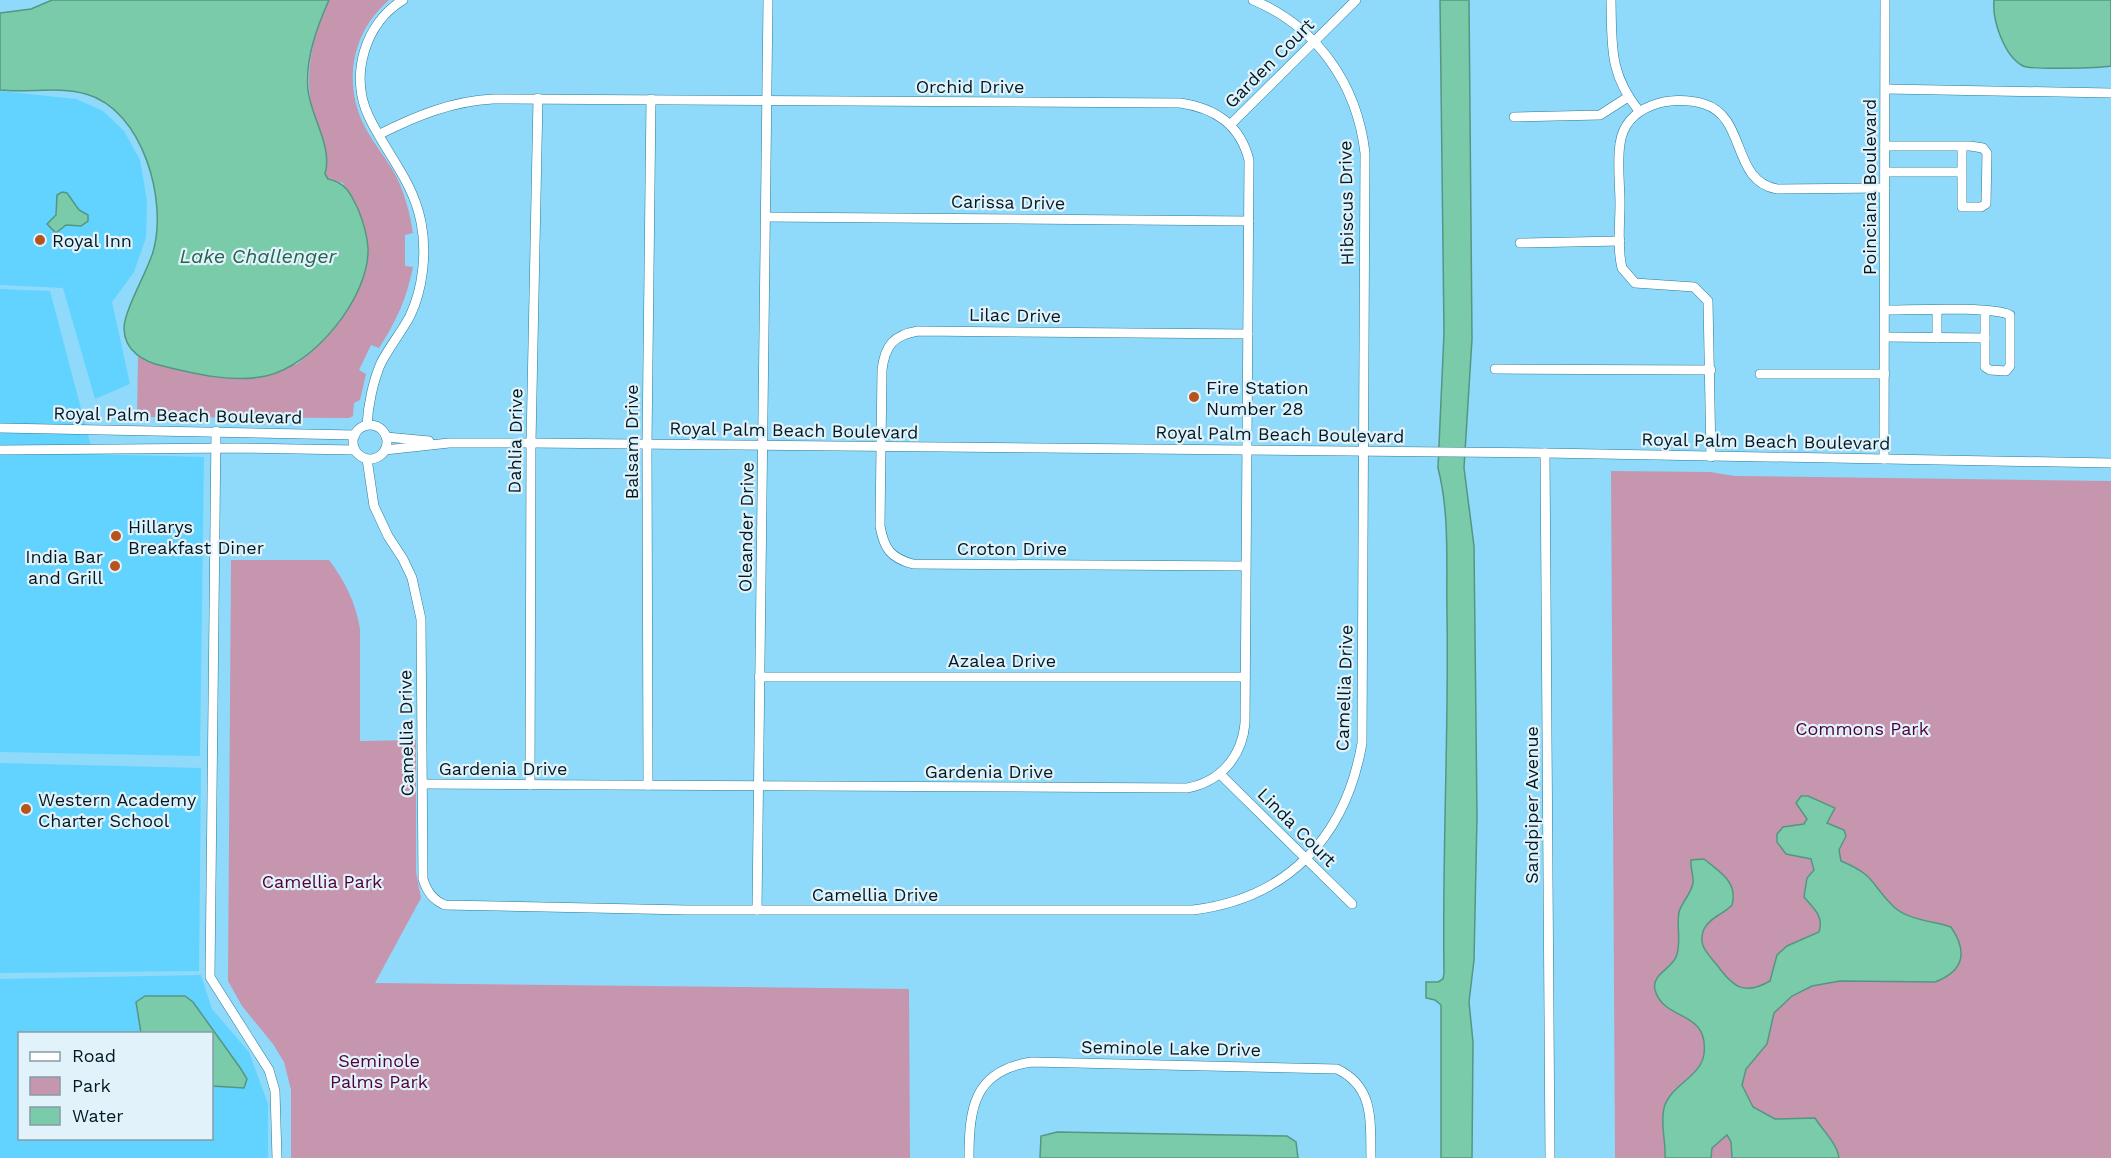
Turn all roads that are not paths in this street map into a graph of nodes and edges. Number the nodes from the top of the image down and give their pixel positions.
1 (403, 0) edge
2 (768, 0) edge
3 (1253, 0) edge
4 (1356, 0) edge
5 (1611, 0) edge
6 (1885, 0) edge
7 (1314, 40) junction
8 (1886, 88) junction
9 (2111, 93) edge
10 (1628, 97) junction
11 (538, 98) junction
12 (651, 99) junction
13 (767, 101) junction
14 (1639, 111) junction
15 (1514, 117) dead end
16 (1231, 124) junction
17 (380, 134) junction
18 (1885, 146) junction
19 (1962, 146) junction
20 (1885, 172) junction
21 (1961, 172) junction
22 (1885, 188) junction
23 (766, 217) junction
24 (1249, 221) junction
25 (1620, 241) junction
26 (1520, 243) dead end
27 (1885, 310) junction
28 (1937, 310) junction
29 (1985, 312) junction
30 (1248, 334) junction
31 (1885, 337) junction
32 (1937, 338) junction
33 (1984, 338) junction
34 (1495, 369) dead end
35 (1711, 370) junction
36 (1760, 374) dead end
37 (1885, 374) junction
38 (371, 425) junction
39 (0, 428) edge
40 (216, 431) junction
41 (355, 435) junction
42 (386, 437) junction
43 (449, 443) junction
44 (531, 443) junction
45 (647, 445) junction
46 (764, 446) junction
47 (881, 447) junction
48 (216, 448) junction
49 (0, 450) edge
50 (355, 450) junction
51 (385, 450) junction
52 (1246, 450) junction
53 (1363, 451) junction
54 (1545, 453) junction
55 (1711, 457) junction
56 (371, 458) junction
57 (1884, 459) junction
58 (2111, 463) edge
59 (1245, 566) junction
60 (759, 676) junction
61 (1245, 677) junction
62 (1220, 774) junction
63 (424, 784) junction
64 (530, 785) junction
65 (648, 785) junction
66 (758, 786) junction
67 (1306, 859) junction
68 (1352, 904) dead end
69 (757, 910) junction
70 (277, 1158) edge
71 (969, 1158) edge
72 (1371, 1158) edge
73 (1550, 1158) edge

1 - 17 street
2 - 13 street, Oleander Drive
3 - 7 street, Hibiscus Drive
4 - 7 street, Garden Court
5 - 10 street
6 - 8 street, Poinciana Boulevard
7 - 16 street, Garden Court
7 - 53 street, Hibiscus Drive
8 - 9 street
8 - 18 street, Poinciana Boulevard
10 - 14 street
10 - 15 street
11 - 12 street, Orchid Drive
11 - 17 street, Orchid Drive
11 - 44 street, Dahlia Drive
12 - 13 street, Orchid Drive
12 - 45 street, Balsam Drive
13 - 16 street, Orchid Drive
13 - 23 street, Oleander Drive
14 - 22 street
14 - 25 street
16 - 24 street, Orchid Drive
17 - 38 street
18 - 19 street
18 - 20 street, Poinciana Boulevard
19 - 21 street
19 - 21 street
20 - 21 street
20 - 22 street, Poinciana Boulevard
22 - 27 street, Poinciana Boulevard
23 - 24 street, Carissa Drive
23 - 46 street, Oleander Drive
24 - 30 street, Orchid Drive
25 - 26 street
25 - 35 street
27 - 28 street
27 - 31 street, Poinciana Boulevard
28 - 29 street
28 - 32 street
29 - 33 street
29 - 33 street
30 - 47 street, Lilac Drive
30 - 52 street, Orchid Drive
31 - 32 street
31 - 37 street, Poinciana Boulevard
32 - 33 street
34 - 35 street
35 - 55 street
36 - 37 street
37 - 57 street, Poinciana Boulevard
38 - 41 street
38 - 42 street
39 - 40 street, Royal Palm Beach Boulevard
40 - 41 street, Royal Palm Beach Boulevard
40 - 48 street
41 - 50 street
42 - 43 street, Royal Palm Beach Boulevard
42 - 51 street
43 - 44 street, Royal Palm Beach Boulevard
43 - 51 street, Royal Palm Beach Boulevard
44 - 45 street, Royal Palm Beach Boulevard
44 - 64 street, Dahlia Drive
45 - 46 street, Royal Palm Beach Boulevard
45 - 65 street, Balsam Drive
46 - 47 street, Royal Palm Beach Boulevard
46 - 60 street, Oleander Drive
47 - 52 street, Royal Palm Beach Boulevard
47 - 59 street, Croton Drive
48 - 49 street, Royal Palm Beach Boulevard
48 - 50 street, Royal Palm Beach Boulevard
48 - 70 street
50 - 56 street
51 - 56 street
52 - 53 street, Royal Palm Beach Boulevard
52 - 59 street, Gardenia Drive
53 - 54 street, Royal Palm Beach Boulevard
53 - 67 street, Camellia Drive
54 - 55 street, Royal Palm Beach Boulevard
54 - 73 street, Sandpiper Avenue
55 - 57 street, Royal Palm Beach Boulevard
56 - 63 street, Camellia Drive
57 - 58 street, Royal Palm Beach Boulevard
59 - 61 street, Gardenia Drive
60 - 61 street, Azalea Drive
60 - 66 street, Oleander Drive
61 - 62 street, Gardenia Drive
62 - 66 street, Gardenia Drive
62 - 67 street, Linda Court
63 - 64 street, Gardenia Drive
63 - 69 street, Camellia Drive
64 - 65 street, Gardenia Drive
65 - 66 street, Gardenia Drive
66 - 69 street, Oleander Drive
67 - 68 street, Linda Court
67 - 69 street, Camellia Drive
71 - 72 street, Seminole Lake Drive

